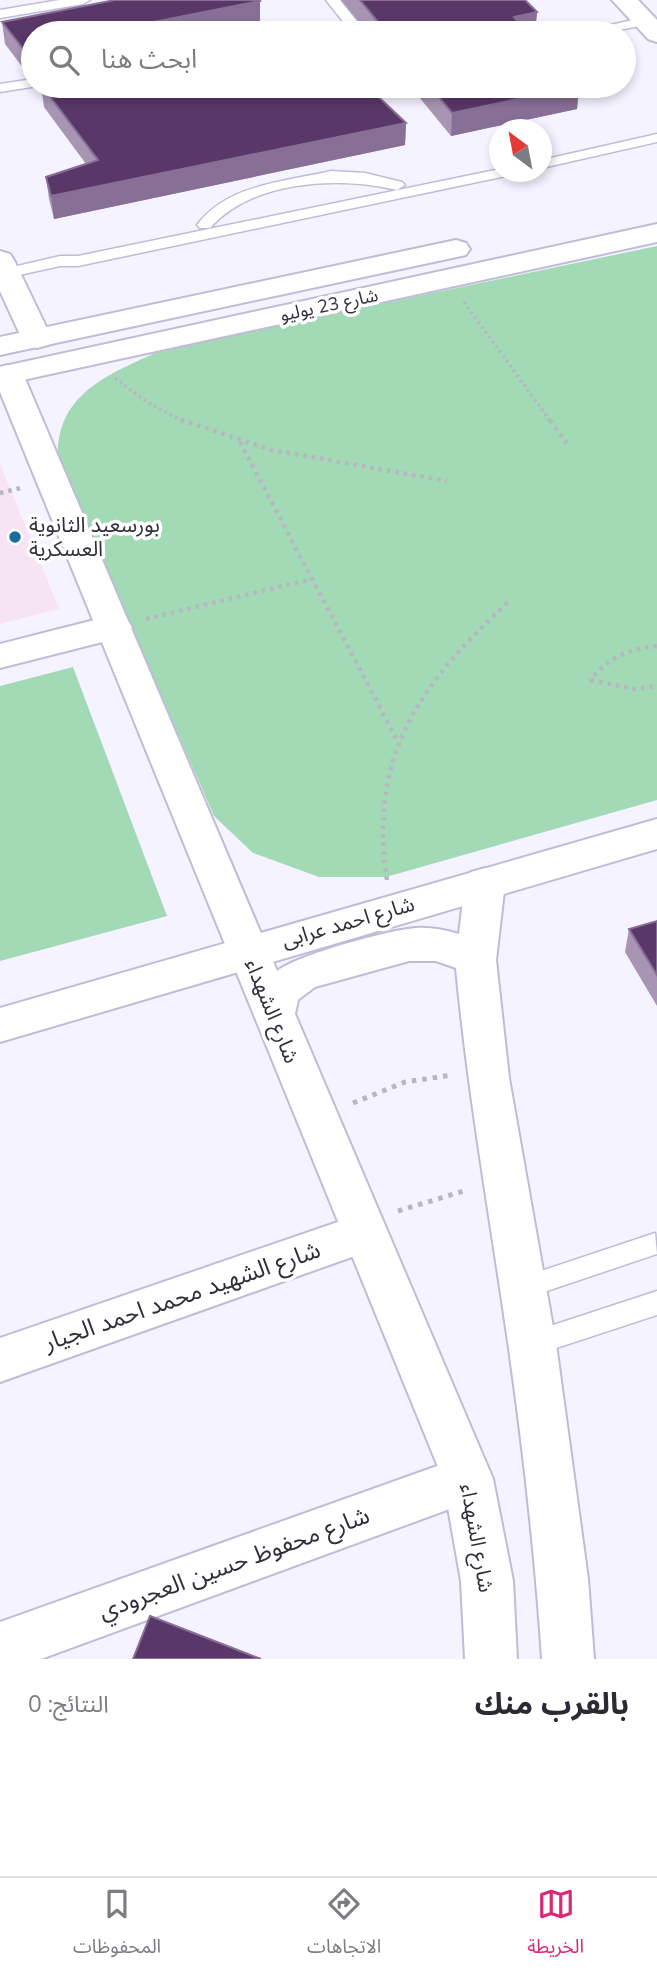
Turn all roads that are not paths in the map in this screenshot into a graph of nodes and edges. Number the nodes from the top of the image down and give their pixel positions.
1 (83, 0) edge
2 (333, 0) edge
3 (624, 0) edge
4 (0, 15) edge
5 (350, 21) edge
6 (651, 28) edge
7 (21, 85) edge
8 (0, 88) edge
9 (657, 135) edge
10 (552, 153) edge
11 (552, 161) edge
12 (489, 165) edge
13 (489, 176) edge
14 (397, 186) junction
15 (657, 207) edge
16 (205, 225) junction
17 (657, 233) edge
18 (60, 261) junction
19 (3, 266) edge
20 (37, 339) junction
21 (3, 365) edge
22 (114, 627) junction
23 (0, 656) edge
24 (657, 834) edge
25 (485, 883) junction
26 (248, 951) junction
27 (476, 960) junction
28 (274, 1017) junction
29 (0, 1025) edge
30 (362, 1228) junction
31 (655, 1244) dead end
32 (523, 1287) junction
33 (657, 1303) edge
34 (532, 1344) junction
35 (0, 1360) edge
36 (468, 1479) junction
37 (0, 1648) edge
38 (491, 1659) edge
39 (568, 1659) edge

1 - 4 lane
2 - 5 lane
3 - 6 main road
7 - 8 lane
9 - 10 lane
9 - 11 lane
12 - 14 lane
13 - 18 lane
14 - 16 lane
14 - 16 lane
15 - 20 main road, شارع 23 يوليو
16 - 18 lane
17 - 21 main road, شارع 23 يوليو
18 - 19 lane
19 - 20 main road
20 - 21 main road, شارع 23 يوليو
21 - 22 main road, شارع الشهداء
22 - 23 main road
22 - 26 main road, شارع الشهداء
24 - 25 main road, شارع احمد عرابى
25 - 26 main road, شارع احمد عرابى
25 - 27 main road
26 - 28 main road, شارع الشهداء
26 - 29 main road, شارع احمد عرابى
27 - 28 main road
27 - 32 main road
28 - 30 main road, شارع الشهداء
30 - 35 main road, شارع الشهيد محمد احمد الجيار
30 - 36 main road, شارع الشهداء
31 - 32 lane
32 - 34 main road
33 - 34 lane
34 - 39 main road
36 - 37 main road, شارع محفوظ حسين العجرودي
36 - 38 main road, شارع الشهداء

